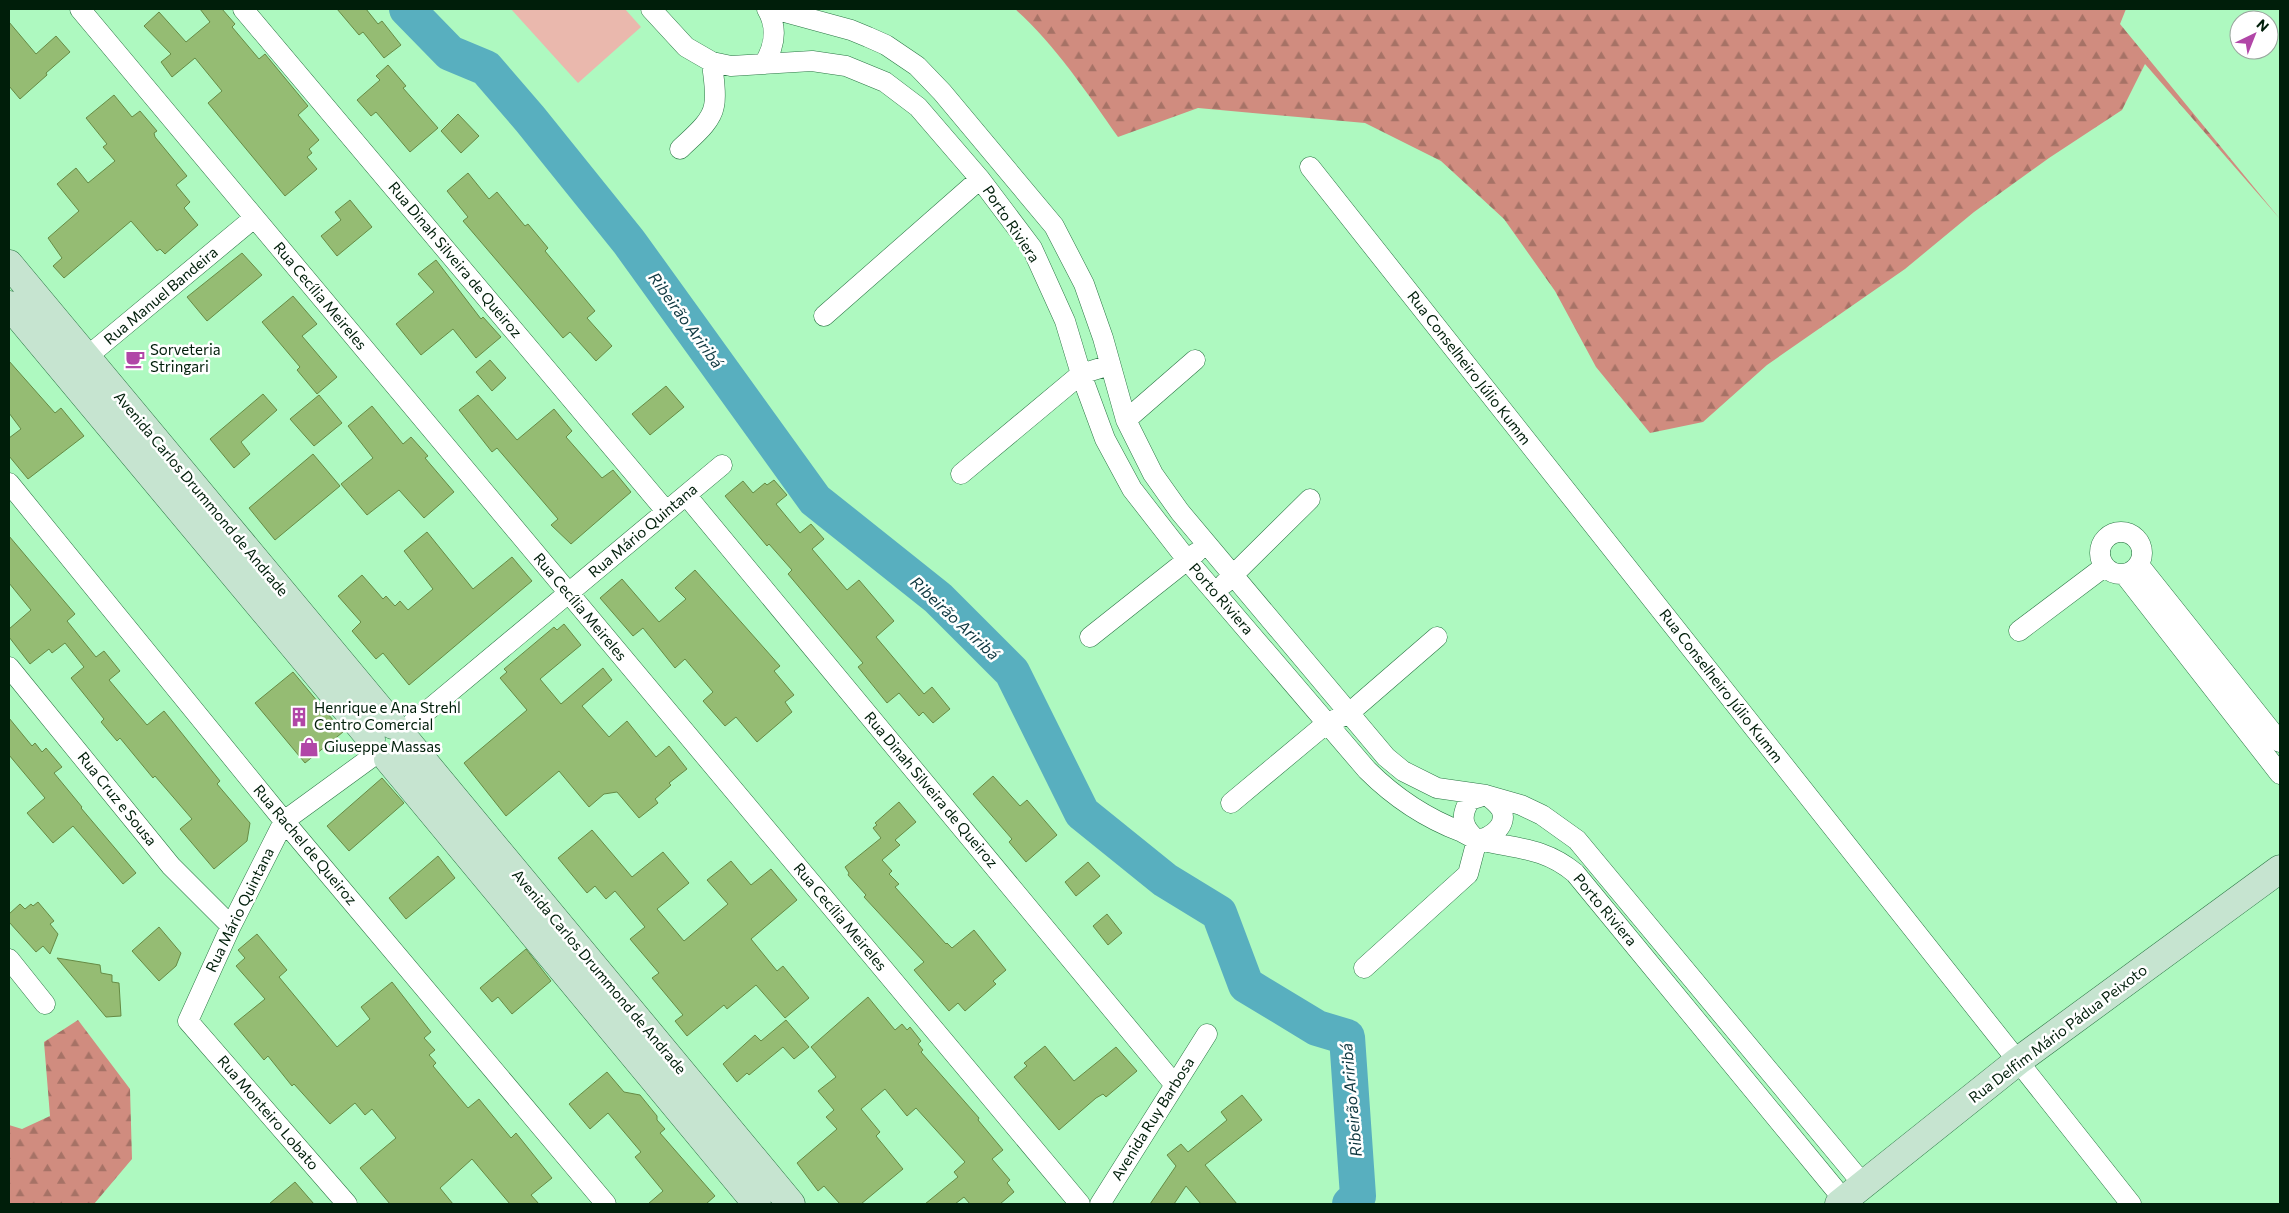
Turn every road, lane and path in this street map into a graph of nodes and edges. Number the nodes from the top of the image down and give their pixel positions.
1 (80, 9) edge
2 (243, 9) edge
3 (651, 9) edge
4 (768, 9) edge
5 (774, 9) edge
6 (712, 62) junction
7 (764, 64) junction
8 (680, 149) dead end
9 (1310, 167) dead end
10 (980, 179) junction
11 (254, 218) junction
12 (9, 264) edge
13 (20, 294) edge
14 (9, 306) edge
15 (824, 316) dead end
16 (1195, 360) dead end
17 (77, 366) junction
18 (1110, 366) junction
19 (1081, 374) junction
20 (1126, 420) junction
21 (722, 465) dead end
22 (960, 474) dead end
23 (9, 483) edge
24 (686, 495) junction
25 (1310, 499) dead end
26 (666, 511) junction
27 (1207, 544) junction
28 (1188, 561) junction
29 (2104, 566) junction
30 (2131, 569) junction
31 (1233, 576) junction
32 (1215, 591) junction
33 (568, 593) junction
34 (2174, 623) junction
35 (2019, 631) dead end
36 (1090, 637) dead end
37 (1437, 637) dead end
38 (9, 667) edge
39 (1348, 714) junction
40 (2260, 716) junction
41 (1326, 723) junction
42 (2244, 728) junction
43 (389, 741) junction
44 (2280, 742) edge
45 (2280, 774) edge
46 (1486, 795) junction
47 (1231, 803) dead end
48 (284, 821) junction
49 (1478, 840) junction
50 (2280, 869) edge
51 (231, 926) junction
52 (1653, 930) junction
53 (1635, 945) junction
54 (9, 959) edge
55 (1364, 968) dead end
56 (45, 1004) dead end
57 (188, 1021) joint
58 (1207, 1034) dead end
59 (2018, 1061) junction
60 (1175, 1084) junction
61 (1801, 1109) junction
62 (1782, 1125) junction
63 (764, 1172) junction
64 (1849, 1196) edge
65 (750, 1201) edge
66 (347, 1204) edge
67 (606, 1204) edge
68 (791, 1204) edge
69 (1080, 1204) edge
70 (1100, 1204) edge
71 (2131, 1204) edge

1 - 11 street, Rua Cecília Meireles
2 - 26 street, Rua Dinah Silveira de Queiroz
3 - 6 street, Porto Riviera
4 - 7 street
5 - 18 street, Porto Riviera
6 - 7 street, Porto Riviera
6 - 8 street
7 - 10 street, Porto Riviera
9 - 59 street, Rua Conselheiro Júlio Kumm
10 - 15 street
10 - 19 street, Porto Riviera
11 - 17 street, Rua Manuel Bandeira
11 - 33 street, Rua Cecília Meireles
12 - 13 main road, Avenida Carlos Drummond de Andrade
13 - 17 main road, Avenida Carlos Drummond de Andrade
14 - 17 main road, Avenida Carlos Drummond de Andrade
16 - 20 street
17 - 43 main road, Avenida Carlos Drummond de Andrade
18 - 19 street
18 - 20 street, Porto Riviera
19 - 22 street
19 - 28 street, Porto Riviera
20 - 27 street, Porto Riviera
21 - 24 street, Rua Mário Quintana
23 - 48 street, Rua Rachel de Queiroz
24 - 26 street, Rua Mário Quintana
24 - 60 street, Rua Dinah Silveira de Queiroz
25 - 31 street
26 - 33 street, Rua Mário Quintana
27 - 28 street
27 - 31 street, Porto Riviera
28 - 32 street, Porto Riviera
28 - 36 street
29 - 30 street
29 - 30 street
29 - 35 street
30 - 34 street
31 - 32 street
31 - 39 street, Porto Riviera
32 - 41 street, Porto Riviera
33 - 43 street, Rua Mário Quintana
33 - 69 street, Rua Cecília Meireles
34 - 40 street
34 - 42 street
37 - 39 street
38 - 51 street, Rua Cruz e Sousa
39 - 41 street
39 - 46 street, Porto Riviera
40 - 42 street
40 - 44 street
41 - 47 street
41 - 49 street, Porto Riviera
42 - 45 street
43 - 48 street, Rua Mário Quintana
43 - 63 main road, Avenida Carlos Drummond de Andrade
43 - 65 main road, Avenida Carlos Drummond de Andrade
46 - 49 street
46 - 49 street
46 - 52 street, Porto Riviera
48 - 51 street, Rua Mário Quintana
48 - 67 street, Rua Rachel de Queiroz
49 - 53 street, Porto Riviera
49 - 55 street
50 - 59 main road, Rua Delfim Mário Pádua Peixoto
51 - 57 street, Rua Mário Quintana
52 - 53 street
52 - 61 street, Porto Riviera
53 - 62 street, Porto Riviera
54 - 56 street
57 - 66 street, Rua Monteiro Lobato
58 - 60 street, Avenida Ruy Barbosa
59 - 64 main road, Rua Delfim Mário Pádua Peixoto
59 - 71 street, Rua Conselheiro Júlio Kumm
60 - 70 street, Avenida Ruy Barbosa
61 - 62 street
61 - 64 street, Porto Riviera
62 - 64 street, Porto Riviera
63 - 65 street
63 - 68 main road, Avenida Carlos Drummond de Andrade

